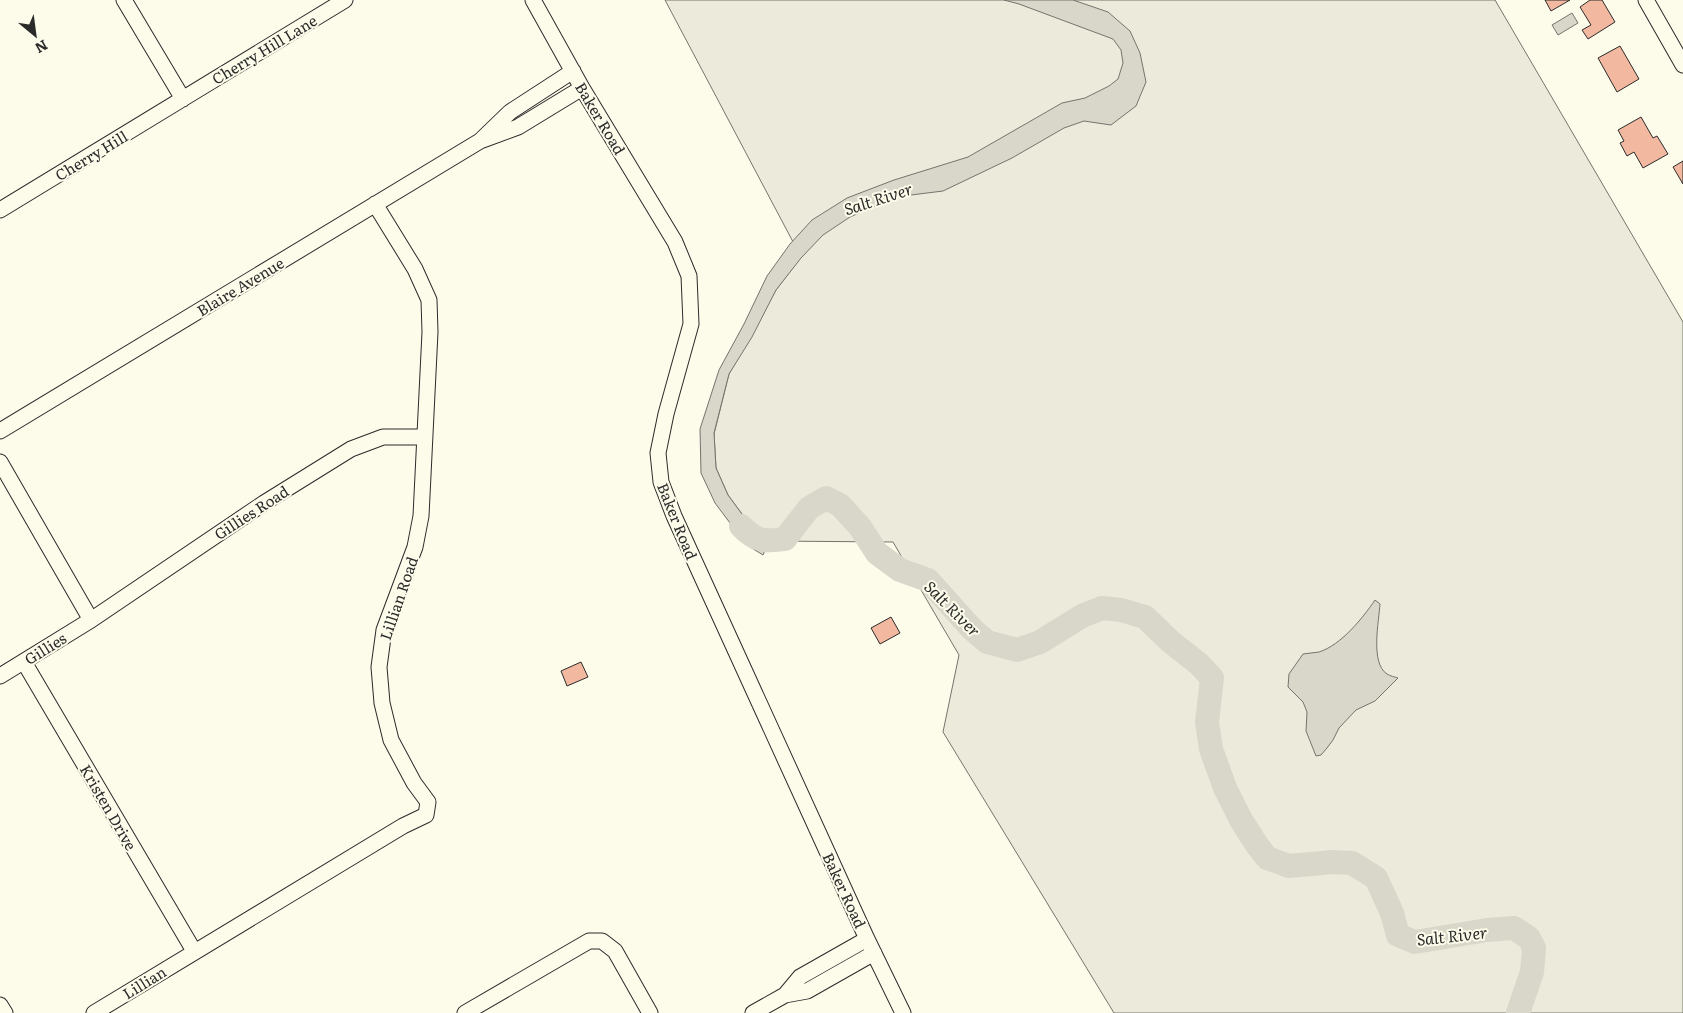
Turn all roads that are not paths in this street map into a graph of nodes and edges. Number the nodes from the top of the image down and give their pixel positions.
1 (124, 0) edge
2 (345, 0) edge
3 (533, 0) edge
4 (1646, 0) edge
5 (1683, 65) edge
6 (573, 71) junction
7 (582, 88) junction
8 (183, 99) junction
9 (480, 141) junction
10 (375, 204) junction
11 (0, 210) edge
12 (0, 431) edge
13 (425, 438) junction
14 (0, 462) edge
15 (91, 620) junction
16 (24, 662) junction
17 (0, 676) edge
18 (867, 939) junction
19 (194, 951) junction
20 (874, 953) junction
21 (785, 995) junction
22 (0, 1005) edge
23 (5, 1013) edge
24 (94, 1013) edge
25 (465, 1013) edge
26 (650, 1013) edge
27 (753, 1013) edge
28 (903, 1013) edge

1 - 8 street
2 - 8 street, Cherry Hill Lane
3 - 6 street, Baker Road
4 - 5 street
6 - 7 street, Baker Road
6 - 9 street, Blaire Avenue
7 - 9 street, Blaire Avenue
7 - 18 street, Baker Road
8 - 11 street, Cherry Hill
9 - 10 street, Blaire Avenue
10 - 12 street, Blaire Avenue
10 - 13 street, Lillian Road
13 - 15 street, Gillies Road
13 - 19 street, Lillian Road
14 - 15 street
15 - 16 street, Gillies
16 - 17 street, Gillies
16 - 19 street, Kristen Drive
18 - 20 street, Baker Road
18 - 21 street
19 - 24 street, Lillian
20 - 21 street
20 - 28 street, Baker Road
21 - 27 street
22 - 23 street
25 - 26 street

